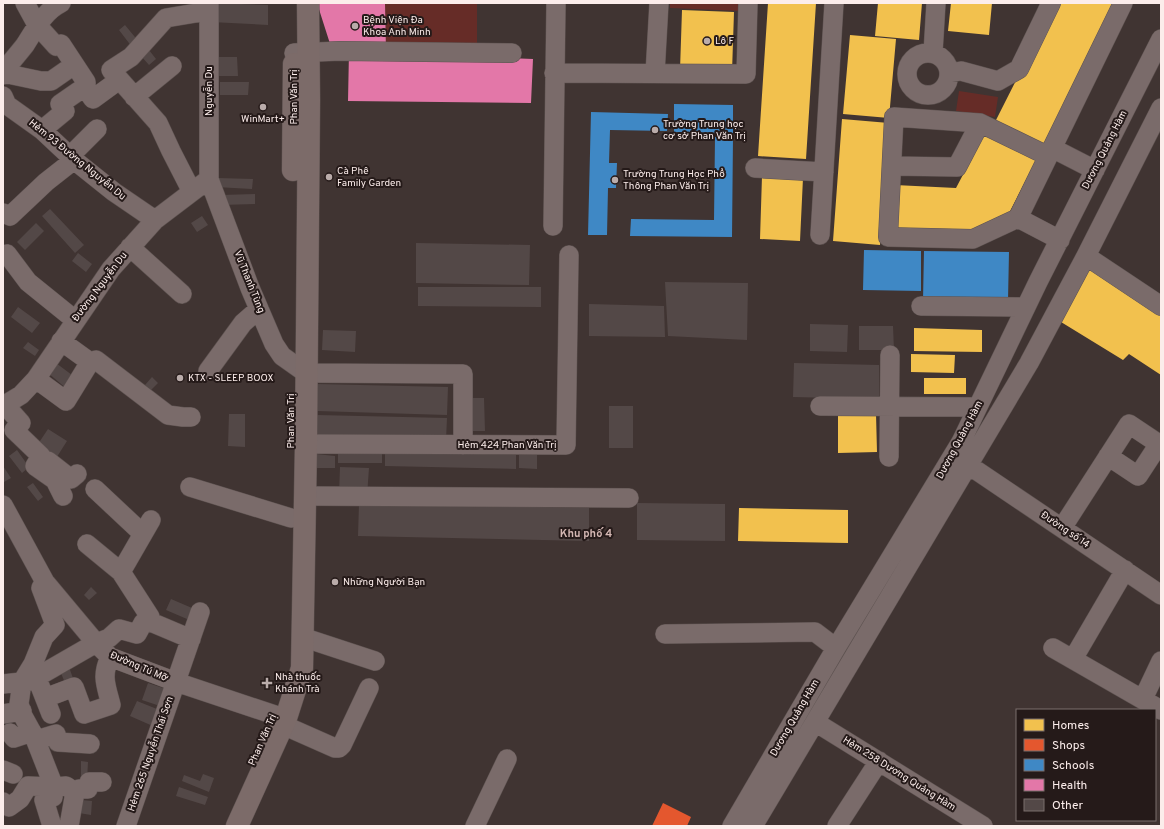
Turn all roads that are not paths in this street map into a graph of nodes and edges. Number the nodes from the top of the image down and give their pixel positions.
1 (25, 3) edge
2 (61, 3) edge
3 (294, 3) edge
4 (308, 3) edge
5 (556, 3) edge
6 (658, 3) edge
7 (748, 3) edge
8 (834, 3) edge
9 (936, 3) edge
10 (1051, 3) edge
11 (1123, 3) edge
12 (209, 7) edge
13 (37, 25) junction
14 (1161, 39) edge
15 (301, 53) junction
16 (512, 53) dead end
17 (932, 54) junction
18 (74, 65) junction
19 (172, 66) dead end
20 (554, 73) junction
21 (950, 73) junction
22 (3, 74) edge
23 (655, 74) junction
24 (115, 75) junction
25 (86, 86) junction
26 (3, 96) edge
27 (928, 96) junction
28 (134, 97) junction
29 (1161, 108) edge
30 (925, 119) junction
31 (980, 123) junction
32 (97, 129) dead end
33 (42, 130) junction
34 (1050, 152) junction
35 (72, 158) junction
36 (892, 166) junction
37 (755, 168) dead end
38 (1095, 170) junction
39 (824, 172) junction
40 (209, 179) junction
41 (192, 192) junction
42 (3, 213) edge
43 (1018, 218) junction
44 (155, 220) junction
45 (553, 226) dead end
46 (820, 235) dead end
47 (1060, 240) junction
48 (130, 247) junction
49 (7, 254) dead end
50 (569, 255) dead end
51 (1086, 256) junction
52 (182, 294) dead end
53 (921, 306) dead end
54 (1161, 306) edge
55 (1026, 307) junction
56 (259, 309) junction
57 (75, 320) junction
58 (61, 342) junction
59 (890, 355) dead end
60 (90, 362) junction
61 (299, 368) junction
62 (208, 371) dead end
63 (36, 379) junction
64 (4, 406) edge
65 (820, 406) dead end
66 (889, 406) junction
67 (977, 407) junction
68 (191, 417) dead end
69 (306, 444) junction
70 (463, 445) junction
71 (41, 456) junction
72 (1108, 456) dead end
73 (888, 458) dead end
74 (961, 460) junction
75 (77, 474) dead end
76 (190, 487) dead end
77 (95, 489) dead end
78 (63, 496) dead end
79 (305, 496) junction
80 (629, 498) dead end
81 (4, 509) edge
82 (295, 525) junction
83 (1062, 528) junction
84 (87, 544) dead end
85 (1125, 570) junction
86 (121, 572) junction
87 (45, 582) junction
88 (1158, 586) edge
89 (200, 612) dead end
90 (146, 620) junction
91 (666, 634) dead end
92 (302, 637) junction
93 (191, 639) junction
94 (96, 643) junction
95 (836, 648) junction
96 (1053, 648) dead end
97 (110, 657) junction
98 (1073, 659) junction
99 (375, 661) dead end
100 (1161, 661) edge
101 (29, 680) junction
102 (176, 682) junction
103 (3, 684) edge
104 (369, 688) dead end
105 (1142, 699) junction
106 (1161, 710) edge
107 (22, 711) junction
108 (3, 714) edge
109 (279, 720) junction
110 (815, 722) junction
111 (10, 733) dead end
112 (34, 736) junction
113 (90, 744) dead end
114 (507, 759) dead end
115 (879, 761) junction
116 (102, 782) dead end
117 (54, 787) junction
118 (75, 792) junction
119 (3, 802) edge
120 (52, 826) edge
121 (69, 826) edge
122 (126, 826) edge
123 (224, 826) edge
124 (237, 826) edge
125 (475, 826) edge
126 (732, 826) edge
127 (753, 826) edge
128 (837, 826) edge
129 (983, 826) edge

1 - 13 street
2 - 13 street
3 - 15 main road, Phan Văn Trị
4 - 15 main road
5 - 20 street
6 - 23 street
7 - 23 street
8 - 39 street
9 - 17 street
10 - 21 street
11 - 34 street
12 - 24 street
12 - 40 street, Nguyễn Du
13 - 18 street
13 - 22 street
14 - 38 street, Dương Quảng Hàm
15 - 16 street
15 - 61 main road, Phan Văn Trị
17 - 21 street
17 - 27 street
18 - 22 street
18 - 25 street
19 - 28 street
20 - 23 street
20 - 45 street
21 - 27 street
24 - 25 street
24 - 28 street
25 - 33 street
26 - 33 street, Hẻm 93 Đường Nguyễn Du
27 - 30 street
28 - 41 street
29 - 51 street, Dương Quảng Hàm
30 - 31 street
30 - 36 street
31 - 34 street
31 - 36 street
32 - 35 street
33 - 35 street, Hẻm 93 Đường Nguyễn Du
34 - 38 street
34 - 43 street
35 - 42 street
35 - 44 street, Hẻm 93 Đường Nguyễn Du
36 - 43 street
37 - 39 street
38 - 47 street, Dương Quảng Hàm
39 - 46 street
40 - 41 street, Đường Nguyễn Du
40 - 56 street, Vũ Thanh Tùng
41 - 44 street, Đường Nguyễn Du
43 - 47 street
44 - 48 street, Đường Nguyễn Du
47 - 55 street, Dương Quảng Hàm
48 - 52 street
48 - 57 street, Đường Nguyễn Du
49 - 57 street
50 - 70 street, Hẻm 424 Phan Văn Trị
51 - 54 street
51 - 74 street, Dương Quảng Hàm
53 - 55 street
55 - 67 street, Dương Quảng Hàm
56 - 61 street, Vũ Thanh Tùng
56 - 62 street
57 - 58 street, Đường Nguyễn Du
58 - 60 street
58 - 63 street, Đường Nguyễn Du
59 - 66 street
60 - 63 street
60 - 68 street
61 - 69 main road, Phan Văn Trị
61 - 70 street
61 - 82 main road, Phan Văn Trị
63 - 64 street, Đường Nguyễn Du
64 - 71 street
65 - 66 street
66 - 67 street
66 - 73 street
67 - 74 street, Dương Quảng Hàm
69 - 70 street, Hẻm 424 Phan Văn Trị
69 - 79 main road, Phan Văn Trị
71 - 75 street
71 - 78 street
72 - 83 street
74 - 83 street, Đường số 14
74 - 95 street, Dương Quảng Hàm
74 - 110 street, Dương Quảng Hàm
76 - 82 street
77 - 86 street
79 - 80 street
79 - 82 main road, Phan Văn Trị
81 - 87 street, Đường Tú Mỡ
82 - 92 main road, Phan Văn Trị
82 - 109 main road, Phan Văn Trị
83 - 85 street, Đường số 14
84 - 86 street
85 - 88 street, Đường số 14
85 - 98 street
86 - 90 street
87 - 94 street, Đường Tú Mỡ
87 - 101 street
89 - 93 street, Hẻm 265 Nguyễn Thái Sơn
90 - 93 street
90 - 94 street
91 - 95 street
92 - 99 street
92 - 109 main road, Phan Văn Trị
93 - 102 street, Hẻm 265 Nguyễn Thái Sơn
94 - 97 street, Đường Tú Mỡ
94 - 101 street
95 - 126 street, Dương Quảng Hàm
96 - 98 street
97 - 101 street
97 - 102 street, Đường Tú Mỡ
98 - 105 street
100 - 105 street
101 - 103 street
101 - 107 street
102 - 109 street, Đường Tú Mỡ
102 - 122 street, Hẻm 265 Nguyễn Thái Sơn
104 - 109 street, Đường Tú Mỡ
105 - 106 street
107 - 108 street
107 - 112 street
109 - 123 main road, Phan Văn Trị
109 - 124 main road, Phan Văn Trị
110 - 115 street, Hẻm 258 Dương Quảng Hàm
110 - 127 street, Dương Quảng Hàm
111 - 112 street
112 - 113 street
112 - 117 street
114 - 125 street
115 - 128 street
115 - 129 street, Hẻm 258 Dương Quảng Hàm
116 - 118 street
117 - 118 street
117 - 119 street
117 - 120 street
118 - 121 street

